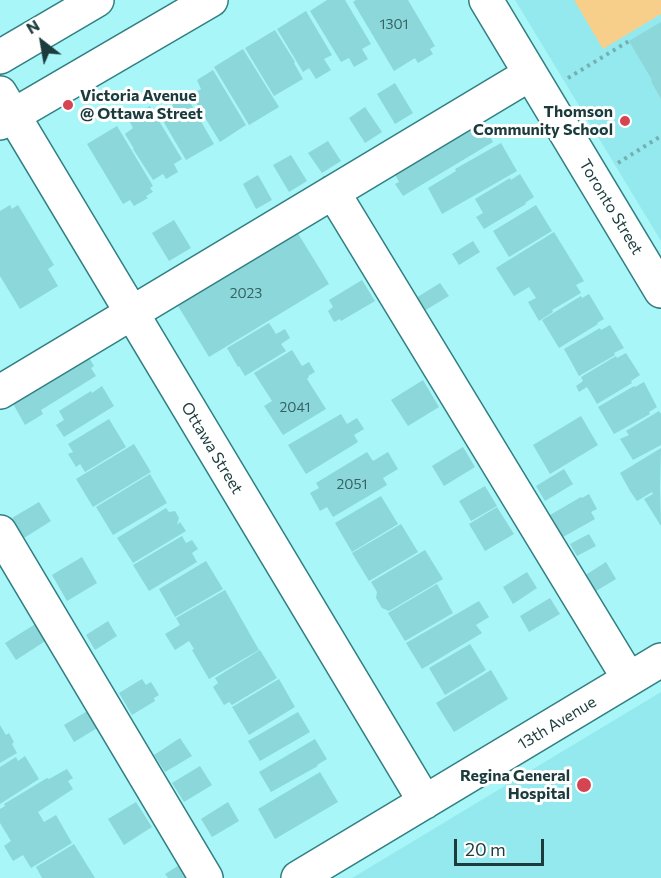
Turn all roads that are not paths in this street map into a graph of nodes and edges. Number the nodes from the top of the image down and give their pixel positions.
1 (97, 0) edge
2 (211, 0) edge
3 (486, 0) edge
4 (0, 57) edge
5 (536, 83) junction
6 (4, 111) edge
7 (333, 192) junction
8 (661, 291) edge
9 (132, 313) junction
10 (0, 392) edge
11 (0, 532) edge
12 (661, 660) edge
13 (629, 679) junction
14 (425, 802) junction
15 (206, 878) edge
16 (298, 878) edge

1 - 4 street
2 - 6 street
3 - 5 street, Toronto Street
5 - 7 street
5 - 8 street, Toronto Street
6 - 9 street, Ottawa Street
7 - 9 street
7 - 13 street
9 - 10 street
9 - 14 street, Ottawa Street
11 - 15 street
12 - 13 street, 13th Avenue
13 - 14 street, 13th Avenue
14 - 16 street, 13th Avenue

